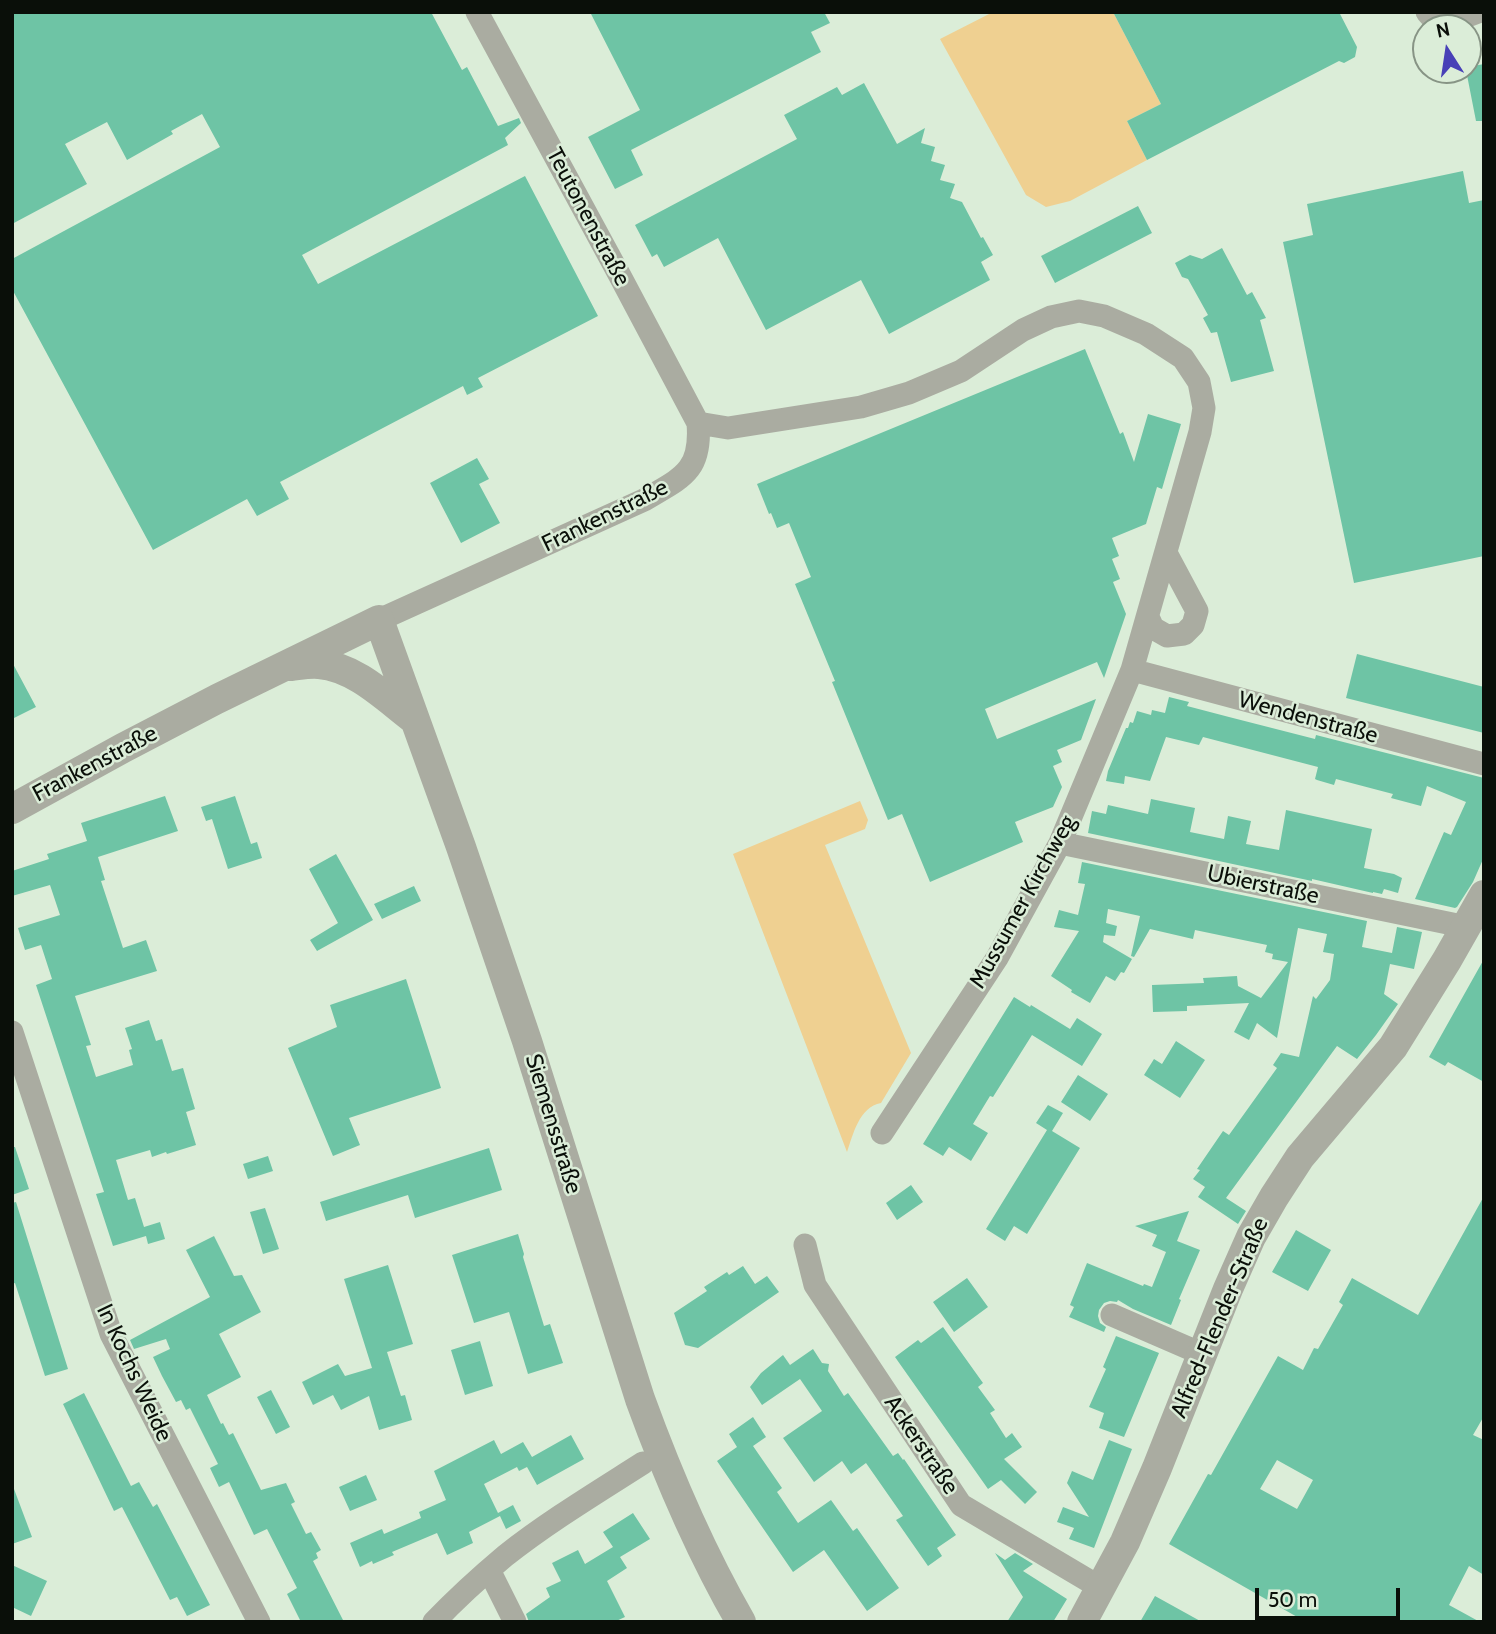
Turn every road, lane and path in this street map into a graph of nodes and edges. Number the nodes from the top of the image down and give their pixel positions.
1 (477, 12) edge
2 (1427, 12) edge
3 (1478, 12) edge
4 (698, 423) junction
5 (1166, 553) junction
6 (1148, 617) junction
7 (379, 620) junction
8 (284, 667) junction
9 (1132, 670) junction
10 (415, 720) junction
11 (1484, 764) edge
12 (12, 809) edge
13 (1060, 843) junction
14 (1484, 895) edge
15 (1467, 927) junction
16 (12, 1032) edge
17 (882, 1133) dead end
18 (805, 1245) dead end
19 (1112, 1315) dead end
20 (1202, 1354) junction
21 (643, 1463) dead end
22 (489, 1570) junction
23 (1101, 1588) junction
24 (260, 1622) edge
25 (434, 1622) edge
26 (515, 1622) edge
27 (741, 1622) edge
28 (1083, 1622) edge

1 - 4 street, Teutonenstraße
2 - 3 street
4 - 5 street
4 - 7 street, Frankenstraße
5 - 6 street
5 - 6 street
6 - 9 street, Mussumer Kirchweg
7 - 8 street, Frankenstraße
7 - 10 street, Siemensstraße
8 - 10 street
8 - 12 street, Frankenstraße
9 - 11 street, Wendenstraße
9 - 13 street, Mussumer Kirchweg
10 - 27 street, Siemensstraße
13 - 15 street, Ubierstraße
13 - 17 street, Mussumer Kirchweg
14 - 15 street, Alfred-Flender-Straße
15 - 20 street, Alfred-Flender-Straße
16 - 24 street, In Kochs Weide
18 - 23 street, Ackerstraße
19 - 20 street
20 - 23 street, Alfred-Flender-Straße
21 - 22 street
22 - 25 street
22 - 26 street
23 - 28 street, Alfred-Flender-Straße

